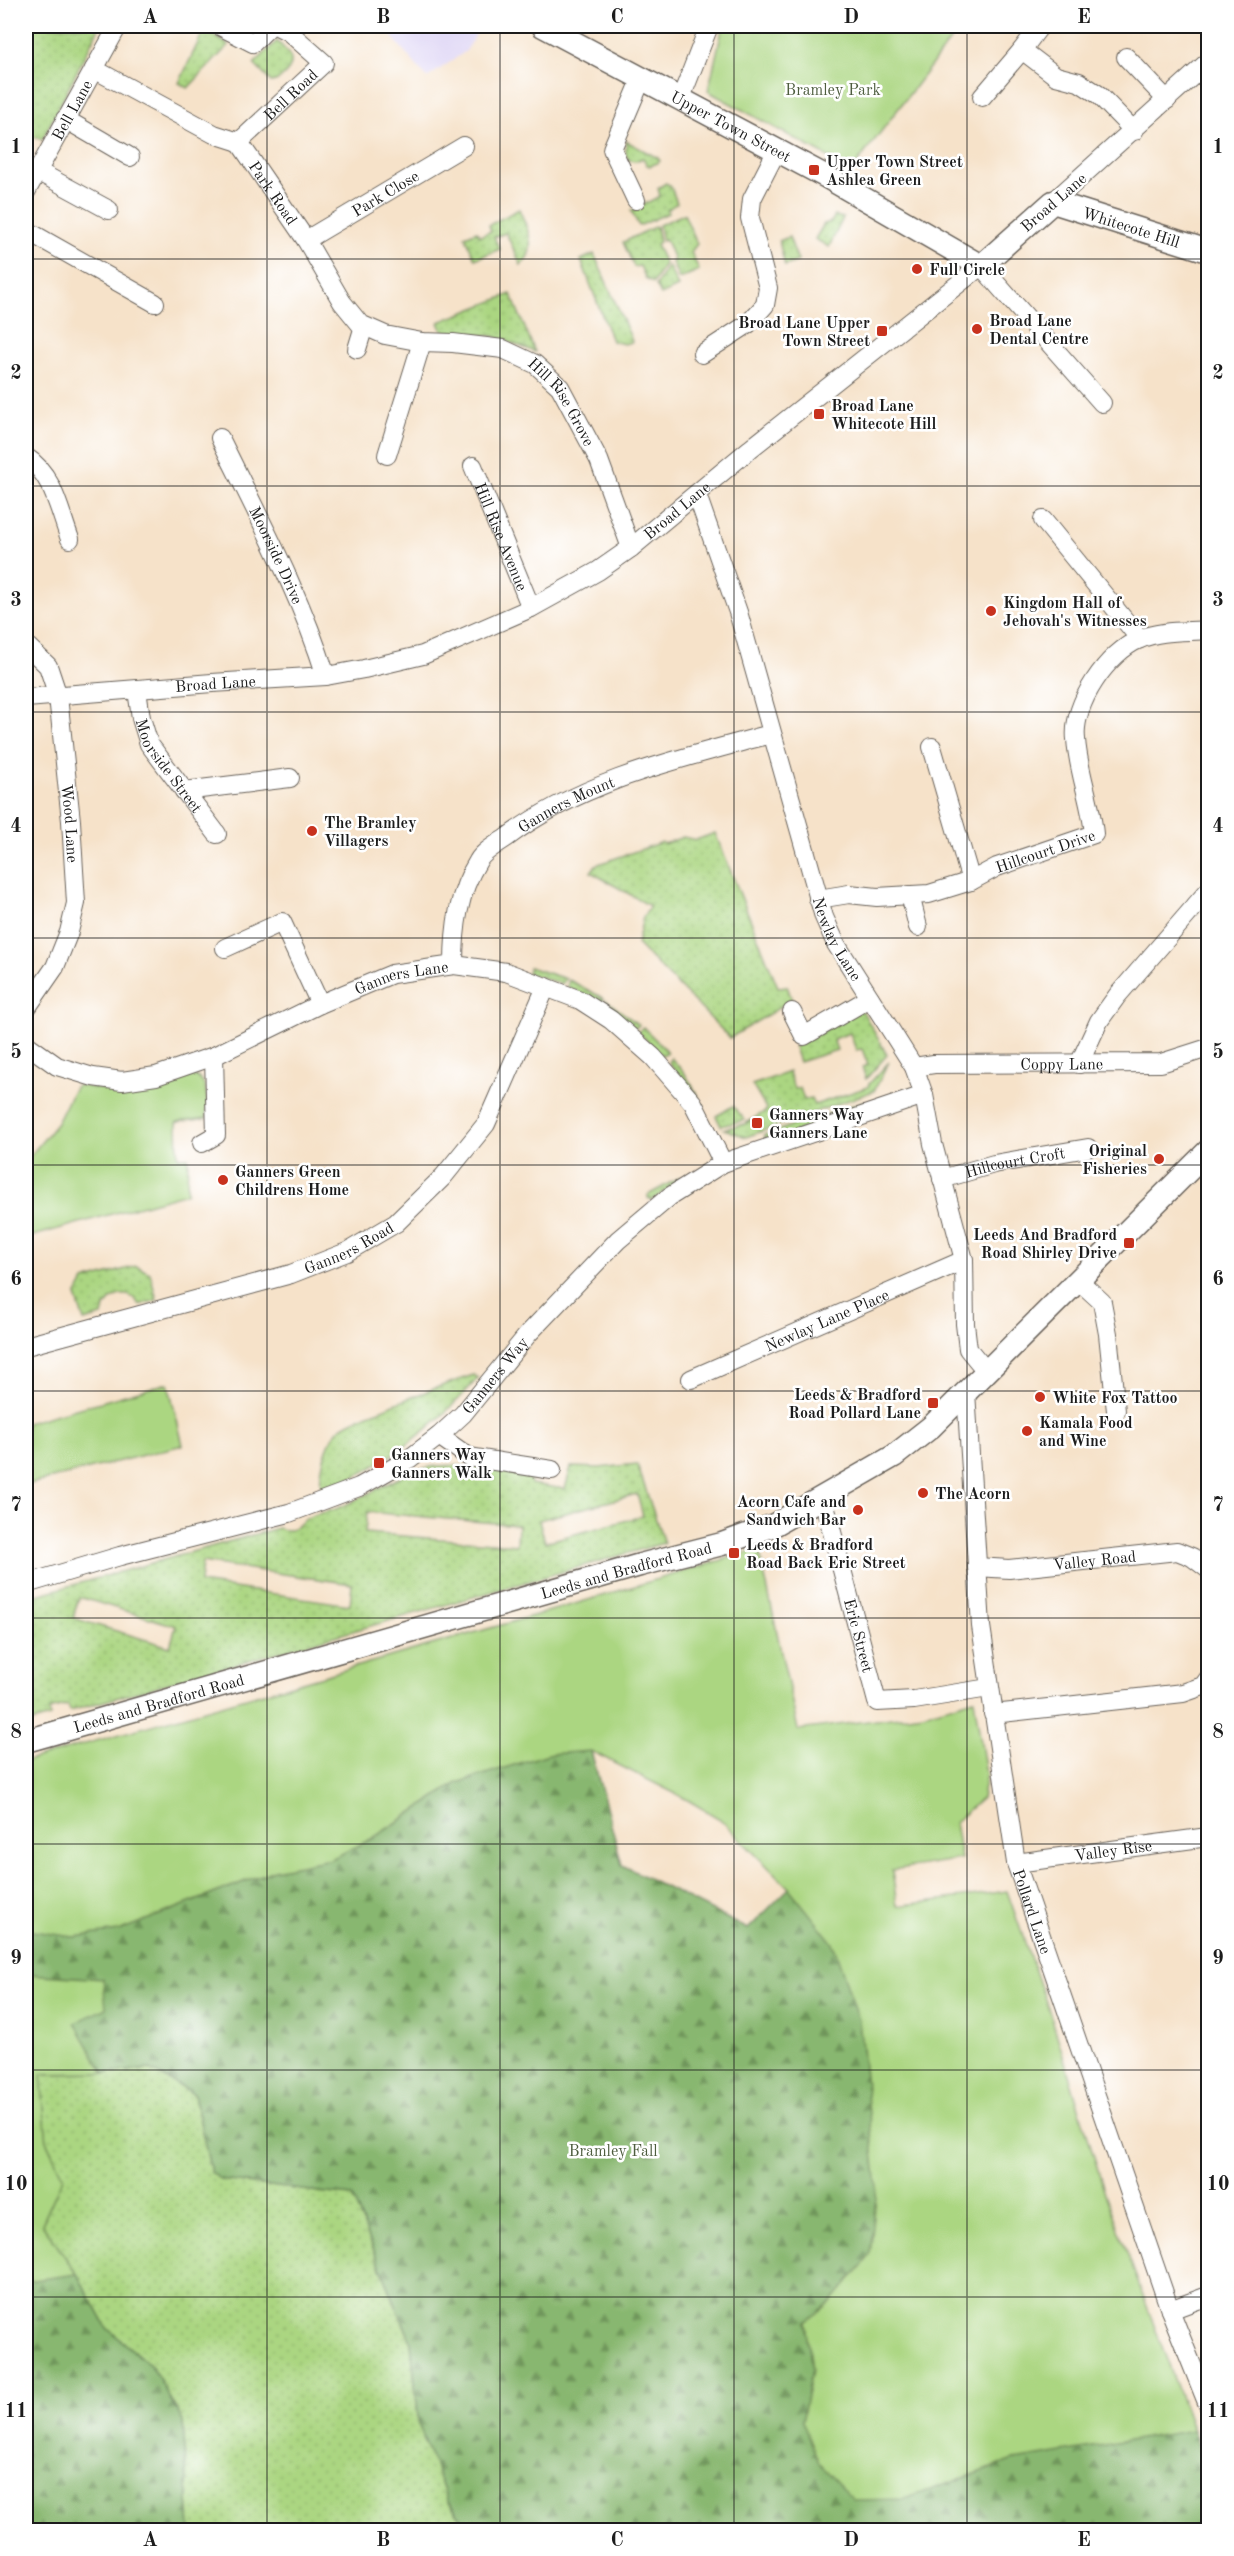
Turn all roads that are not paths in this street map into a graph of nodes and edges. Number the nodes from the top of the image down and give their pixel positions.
1 (118, 26) edge
2 (220, 26) edge
3 (270, 26) edge
4 (277, 26) edge
5 (543, 26) edge
6 (709, 26) edge
7 (1040, 26) edge
8 (1022, 50) junction
9 (1126, 57) dead end
10 (1209, 62) edge
11 (94, 69) junction
12 (642, 78) junction
13 (982, 97) dead end
14 (681, 98) junction
15 (1167, 100) junction
16 (65, 119) junction
17 (1134, 130) junction
18 (239, 142) junction
19 (464, 146) dead end
20 (777, 150) junction
21 (130, 157) dead end
22 (37, 171) junction
23 (26, 192) edge
24 (636, 200) dead end
25 (1053, 202) junction
26 (110, 210) dead end
27 (26, 230) edge
28 (306, 240) junction
29 (1209, 251) edge
30 (981, 266) junction
31 (155, 303) dead end
32 (364, 326) junction
33 (422, 342) junction
34 (357, 349) dead end
35 (702, 354) dead end
36 (1102, 403) dead end
37 (219, 438) dead end
38 (387, 455) dead end
39 (26, 457) edge
40 (473, 466) dead end
41 (697, 495) junction
42 (1043, 520) dead end
43 (69, 539) dead end
44 (631, 548) junction
45 (531, 608) junction
46 (1209, 630) edge
47 (1140, 639) junction
48 (26, 645) edge
49 (327, 676) junction
50 (137, 690) junction
51 (58, 696) junction
52 (26, 698) edge
53 (771, 734) junction
54 (932, 747) dead end
55 (290, 778) dead end
56 (184, 791) junction
57 (217, 834) dead end
58 (971, 881) junction
59 (1209, 891) edge
60 (909, 895) junction
61 (818, 899) junction
62 (918, 927) dead end
63 (225, 948) dead end
64 (454, 965) junction
65 (546, 987) junction
66 (870, 998) junction
67 (320, 1004) junction
68 (26, 1009) edge
69 (792, 1012) dead end
70 (26, 1044) edge
71 (1209, 1048) edge
72 (214, 1056) junction
73 (1079, 1064) junction
74 (914, 1067) junction
75 (924, 1095) junction
76 (202, 1143) dead end
77 (1088, 1148) dead end
78 (1209, 1151) edge
79 (723, 1163) junction
80 (942, 1179) junction
81 (964, 1260) junction
82 (1078, 1280) junction
83 (26, 1347) edge
84 (987, 1372) junction
85 (692, 1379) dead end
86 (966, 1392) junction
87 (1116, 1411) dead end
88 (439, 1436) junction
89 (552, 1470) dead end
90 (823, 1498) junction
91 (977, 1567) junction
92 (1209, 1569) edge
93 (26, 1584) edge
94 (1209, 1679) edge
95 (989, 1688) junction
96 (993, 1714) junction
97 (26, 1741) edge
98 (1209, 1837) edge
99 (1016, 1863) junction
100 (1209, 2296) edge
101 (1170, 2310) junction
102 (1209, 2405) edge

1 - 11 street, Bell Lane
2 - 3 street
4 - 18 street, Bell Road
5 - 12 main road, Upper Town Street
6 - 14 street
7 - 8 street
8 - 13 street
8 - 17 street
9 - 15 street
10 - 15 street, Broad Lane
11 - 16 street, Bell Lane
11 - 18 street, Park Road
12 - 14 main road, Upper Town Street
12 - 24 street
14 - 20 main road, Upper Town Street
15 - 17 street, Broad Lane
16 - 21 street
16 - 22 street, Bell Lane
17 - 25 street, Broad Lane
18 - 28 street, Park Road
19 - 28 street, Park Close
20 - 30 main road, Upper Town Street
20 - 35 street
22 - 23 street, Bell Lane
22 - 26 street
25 - 29 main road, Whitecote Hill
25 - 30 main road, Broad Lane
27 - 31 street
28 - 32 street, Park Road
30 - 36 street
30 - 41 street, Broad Lane
32 - 33 street, Park Road
32 - 34 street
33 - 38 street
33 - 44 street, Hill Rise Grove
37 - 49 street, Moorside Drive
39 - 43 street
40 - 45 street, Hill Rise Avenue
41 - 44 street, Broad Lane
41 - 53 street, Newlay Lane
42 - 47 street
44 - 45 street, Broad Lane
45 - 49 street, Broad Lane
46 - 47 street, Hillcourt Drive
47 - 58 street, Hillcourt Drive
48 - 51 street, Wood Lane
49 - 50 street, Broad Lane
50 - 51 street, Broad Lane
50 - 56 street, Moorside Street
51 - 52 street, Broad Lane
51 - 68 street, Wood Lane
53 - 61 street, Newlay Lane
53 - 64 street, Ganners Mount
54 - 58 street
55 - 56 street
56 - 57 street, Moorside Street
58 - 60 street, Hillcourt Drive
59 - 73 street
60 - 61 street, Hillcourt Drive
60 - 62 street
61 - 66 street, Newlay Lane
63 - 67 street
64 - 65 street, Ganners Lane
64 - 67 street, Ganners Lane
65 - 79 street, Ganners Lane
65 - 83 street, Ganners Road
66 - 69 street
66 - 74 street, Newlay Lane
67 - 72 street, Ganners Lane
70 - 72 street, Ganners Lane
71 - 73 street, Coppy Lane
72 - 76 street
73 - 74 street, Coppy Lane
74 - 75 street, Newlay Lane
75 - 79 street, Ganners Way
75 - 80 street, Newlay Lane
77 - 80 street, Hillcourt Croft
78 - 82 main road, Leeds and Bradford Road
79 - 88 street, Ganners Way
80 - 81 street, Newlay Lane
81 - 84 street, Newlay Lane
81 - 85 street, Newlay Lane Place
82 - 84 main road, Leeds and Bradford Road
82 - 87 street
84 - 86 main road, Leeds and Bradford Road
86 - 90 main road, Leeds and Bradford Road
86 - 91 street, Pollard Lane
88 - 89 street
88 - 93 street, Ganners Way
90 - 95 street, Eric Street
90 - 97 main road, Leeds and Bradford Road
91 - 92 street, Valley Road
91 - 95 street, Pollard Lane
94 - 96 street
95 - 96 street, Pollard Lane
96 - 99 street, Pollard Lane
98 - 99 street, Valley Rise
99 - 101 street, Pollard Lane
100 - 101 street
101 - 102 street, Pollard Lane

